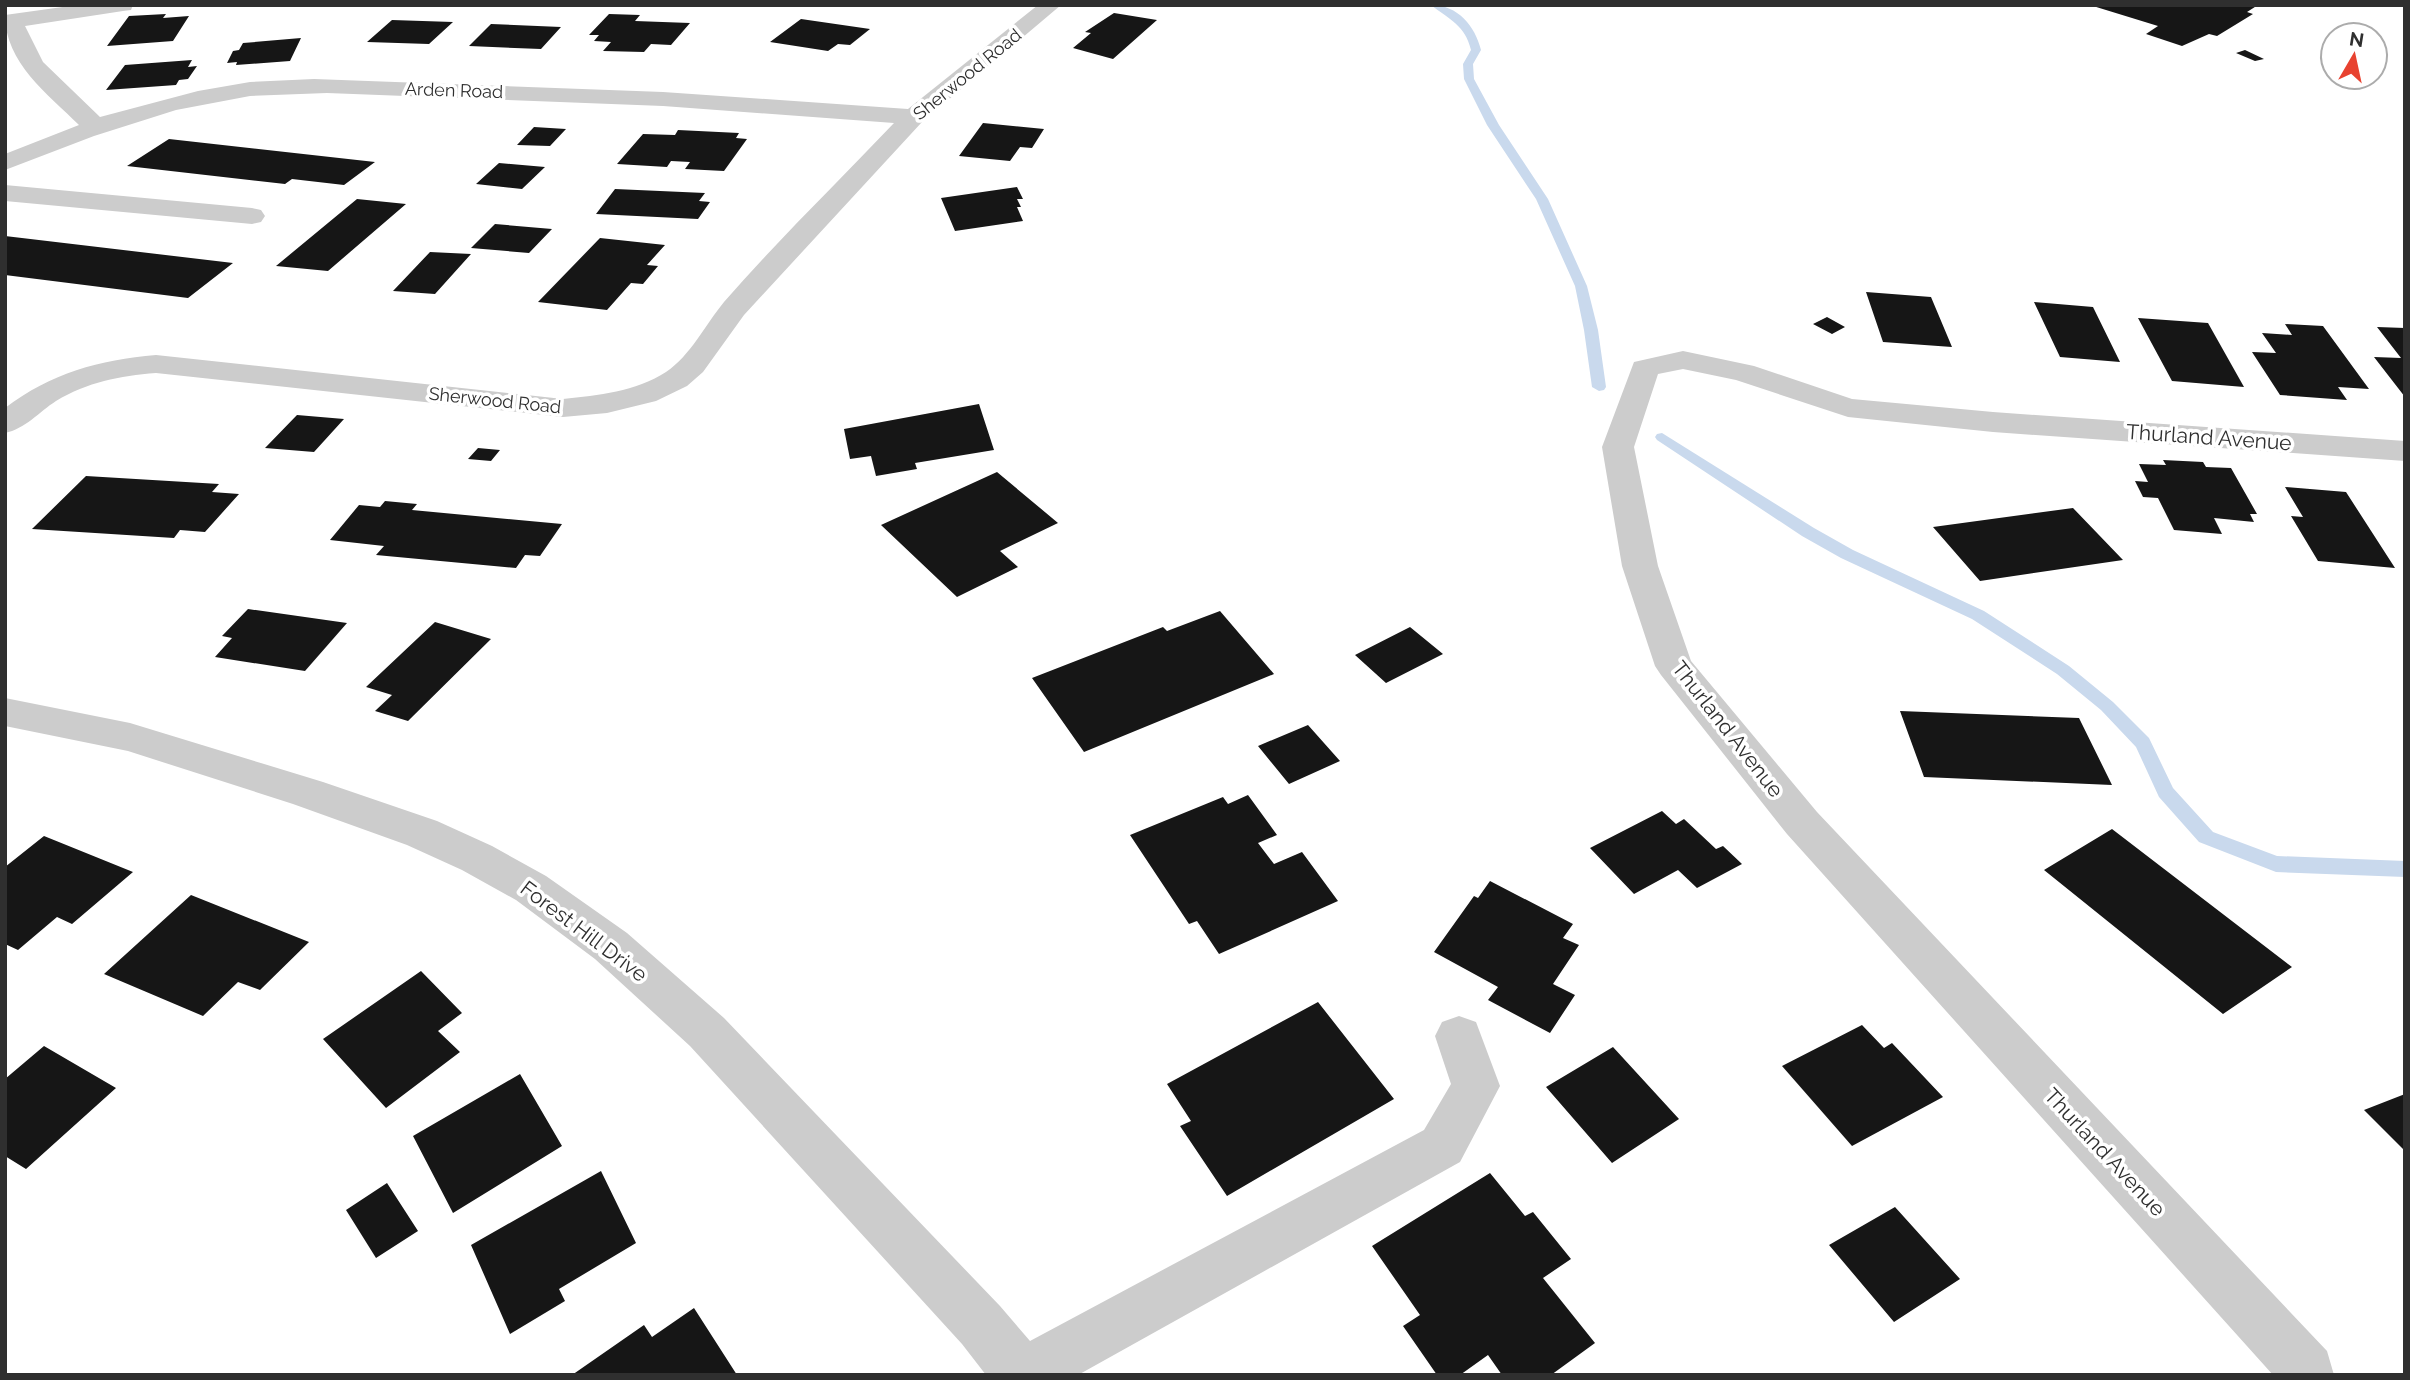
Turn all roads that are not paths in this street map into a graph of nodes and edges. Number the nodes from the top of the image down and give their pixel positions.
1 (123, 5) edge
2 (1051, 5) edge
3 (9, 21) edge
4 (913, 117) junction
5 (97, 128) junction
6 (5, 163) edge
7 (5, 193) edge
8 (252, 216) dead end
9 (5, 393) edge
10 (38, 398) junction
11 (5, 424) edge
12 (2405, 451) edge
13 (5, 712) edge
14 (1459, 1036) dead end
15 (2308, 1374) edge
16 (1022, 1375) edge

1 - 3 street
2 - 4 street, Sherwood Road
3 - 5 street
4 - 5 street, Arden Road
4 - 10 street, Sherwood Road
5 - 6 street, Arden Road
7 - 8 street
9 - 10 street
10 - 11 street, Sherwood Road
12 - 15 street, Thurland Avenue
13 - 16 street, Forest Hill Drive
14 - 16 street

